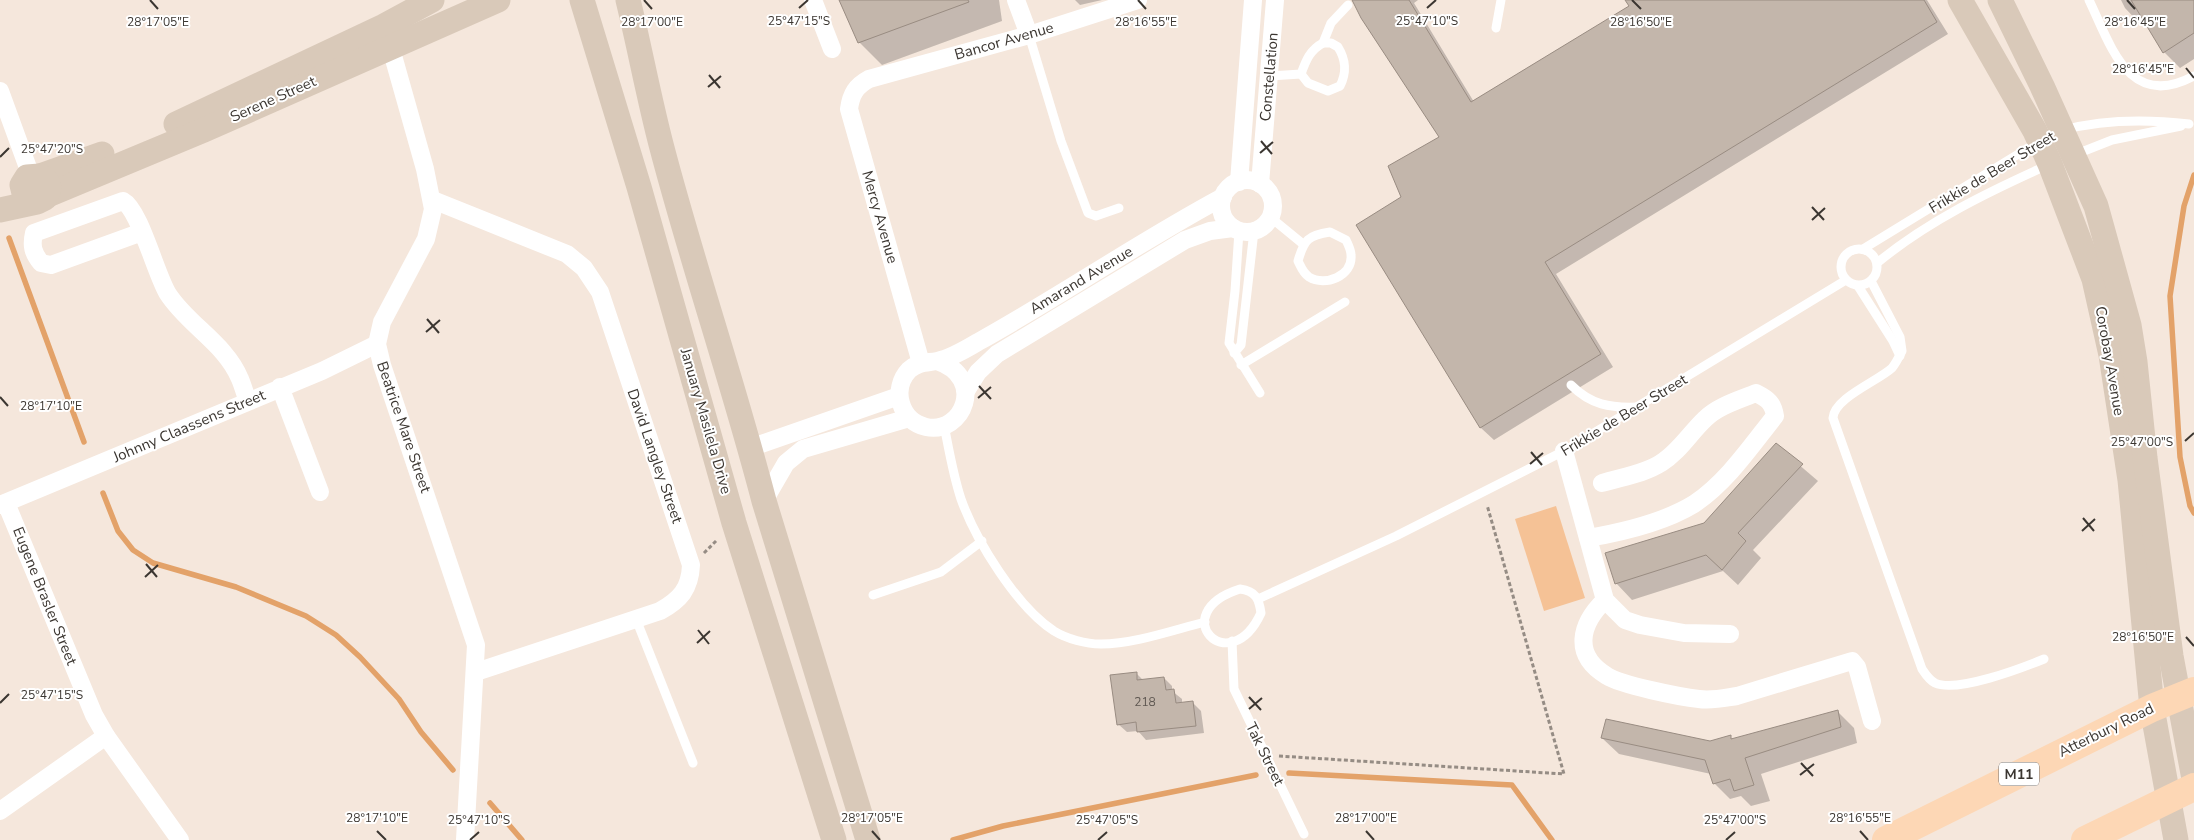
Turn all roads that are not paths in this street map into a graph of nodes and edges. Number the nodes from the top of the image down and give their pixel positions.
1 (432, 0) edge
2 (498, 0) edge
3 (582, 0) edge
4 (628, 0) edge
5 (813, 0) edge
6 (1016, 0) edge
7 (1138, 0) edge
8 (1252, 0) edge
9 (1276, 0) edge
10 (1502, 0) edge
11 (1960, 0) edge
12 (2000, 0) edge
13 (2089, 0) edge
14 (1348, 5) dead end
15 (1496, 28) dead end
16 (387, 36) junction
17 (1029, 36) junction
18 (1323, 43) junction
19 (832, 49) dead end
20 (1301, 74) junction
21 (1269, 76) junction
22 (2194, 76) edge
23 (869, 79) joint
24 (0, 91) edge
25 (2192, 124) edge
26 (2050, 136) junction
27 (2062, 159) junction
28 (1239, 182) junction
29 (1260, 184) junction
30 (35, 186) junction
31 (0, 195) edge
32 (1223, 197) junction
33 (433, 200) junction
34 (1119, 208) dead end
35 (0, 210) edge
36 (1270, 217) junction
37 (1242, 230) junction
38 (142, 232) junction
39 (1303, 244) junction
40 (1863, 249) junction
41 (1877, 263) junction
42 (1846, 280) junction
43 (1871, 281) junction
44 (1858, 286) junction
45 (1345, 302) dead end
46 (377, 344) junction
47 (1234, 353) junction
48 (1900, 356) junction
49 (929, 362) junction
50 (1241, 365) junction
51 (1571, 385) dead end
52 (280, 387) junction
53 (966, 391) junction
54 (1260, 393) dead end
55 (899, 396) junction
56 (248, 401) junction
57 (1639, 407) junction
58 (909, 418) junction
59 (944, 425) junction
60 (750, 448) junction
61 (1564, 451) junction
62 (1602, 483) dead end
63 (320, 492) dead end
64 (764, 501) junction
65 (3, 504) edge
66 (1588, 538) junction
67 (982, 542) junction
68 (872, 595) dead end
69 (1258, 599) junction
70 (1605, 600) junction
71 (636, 619) junction
72 (1205, 622) junction
73 (1730, 634) dead end
74 (1232, 641) junction
75 (2044, 659) dead end
76 (476, 672) junction
77 (2186, 694) edge
78 (2152, 708) junction
79 (1872, 721) dead end
80 (106, 736) junction
81 (806, 751) junction
82 (694, 763) dead end
83 (2194, 779) edge
84 (2194, 787) edge
85 (0, 811) edge
86 (1304, 834) dead end
87 (180, 840) edge
88 (464, 840) edge
89 (834, 840) edge
90 (868, 840) edge
91 (1886, 840) edge
92 (2085, 840) edge
93 (2176, 840) edge

1 - 16 street, Serene Street
2 - 16 street, Serene Street
3 - 81 street, January Masilela Drive
4 - 60 street
5 - 19 street
6 - 17 street
7 - 17 street, Bancor Avenue
8 - 28 street, Constellation
9 - 21 street, Constellation
10 - 15 lane
11 - 26 street, Corobay Avenue
12 - 26 street, Corobay Avenue
13 - 22 lane
14 - 18 lane
16 - 30 street, Serene Street
16 - 33 street, Beatrice Mare Street
17 - 23 street, Bancor Avenue
17 - 34 lane
18 - 20 lane
18 - 20 lane
20 - 21 lane
21 - 29 street, Constellation
23 - 49 street, Mercy Avenue
24 - 30 street
25 - 26 lane, Frikkie de Beer Street
25 - 27 lane, Frikkie de Beer Street
26 - 27 street, Corobay Avenue
26 - 40 lane, Frikkie de Beer Street
27 - 41 lane, Frikkie de Beer Street
27 - 77 street, Corobay Avenue
27 - 78 street, Corobay Avenue
28 - 29 street
28 - 32 street
29 - 36 street
30 - 31 street, Serene Street
30 - 35 street, Serene Street
32 - 37 street
32 - 49 street, Amarand Avenue
33 - 46 street, Beatrice Mare Street
33 - 71 street, David Langley Street
36 - 37 street
36 - 39 lane
37 - 47 lane
37 - 47 lane
37 - 53 street, Amarand Avenue
38 - 38 street
38 - 56 street
39 - 39 lane
40 - 41 lane
40 - 42 lane, Frikkie de Beer Street
41 - 43 lane
42 - 44 lane
42 - 57 lane, Frikkie de Beer Street
43 - 44 lane
43 - 48 lane
44 - 48 lane
45 - 50 lane
46 - 52 street, Johnny Claassens Street
46 - 76 street, Beatrice Mare Street
47 - 50 lane
48 - 75 lane
49 - 53 street
49 - 55 street
50 - 54 lane
51 - 57 lane
52 - 56 street, Johnny Claassens Street
52 - 63 street
53 - 59 street
55 - 58 street
55 - 60 street
56 - 65 street, Johnny Claassens Street
57 - 61 lane, Frikkie de Beer Street
58 - 59 street
58 - 64 street
59 - 67 lane
60 - 64 street
60 - 81 street
61 - 66 street
61 - 69 lane, Frikkie de Beer Street
62 - 66 street
64 - 90 street
65 - 80 street, Eugene Brasler Street
66 - 70 street
67 - 68 lane
67 - 72 lane
69 - 72 lane
69 - 74 lane
70 - 73 street
70 - 79 street
71 - 76 street
71 - 82 lane
72 - 74 lane
74 - 86 lane, Tak Street
76 - 88 street, Beatrice Mare Street
77 - 78 main road, Atterbury Road / M11
77 - 83 street, Corobay Avenue
78 - 91 main road, Atterbury Road / M11
78 - 93 street, Corobay Avenue
80 - 85 street
80 - 87 street, Eugene Brasler Street
81 - 89 street, January Masilela Drive
84 - 92 main road

